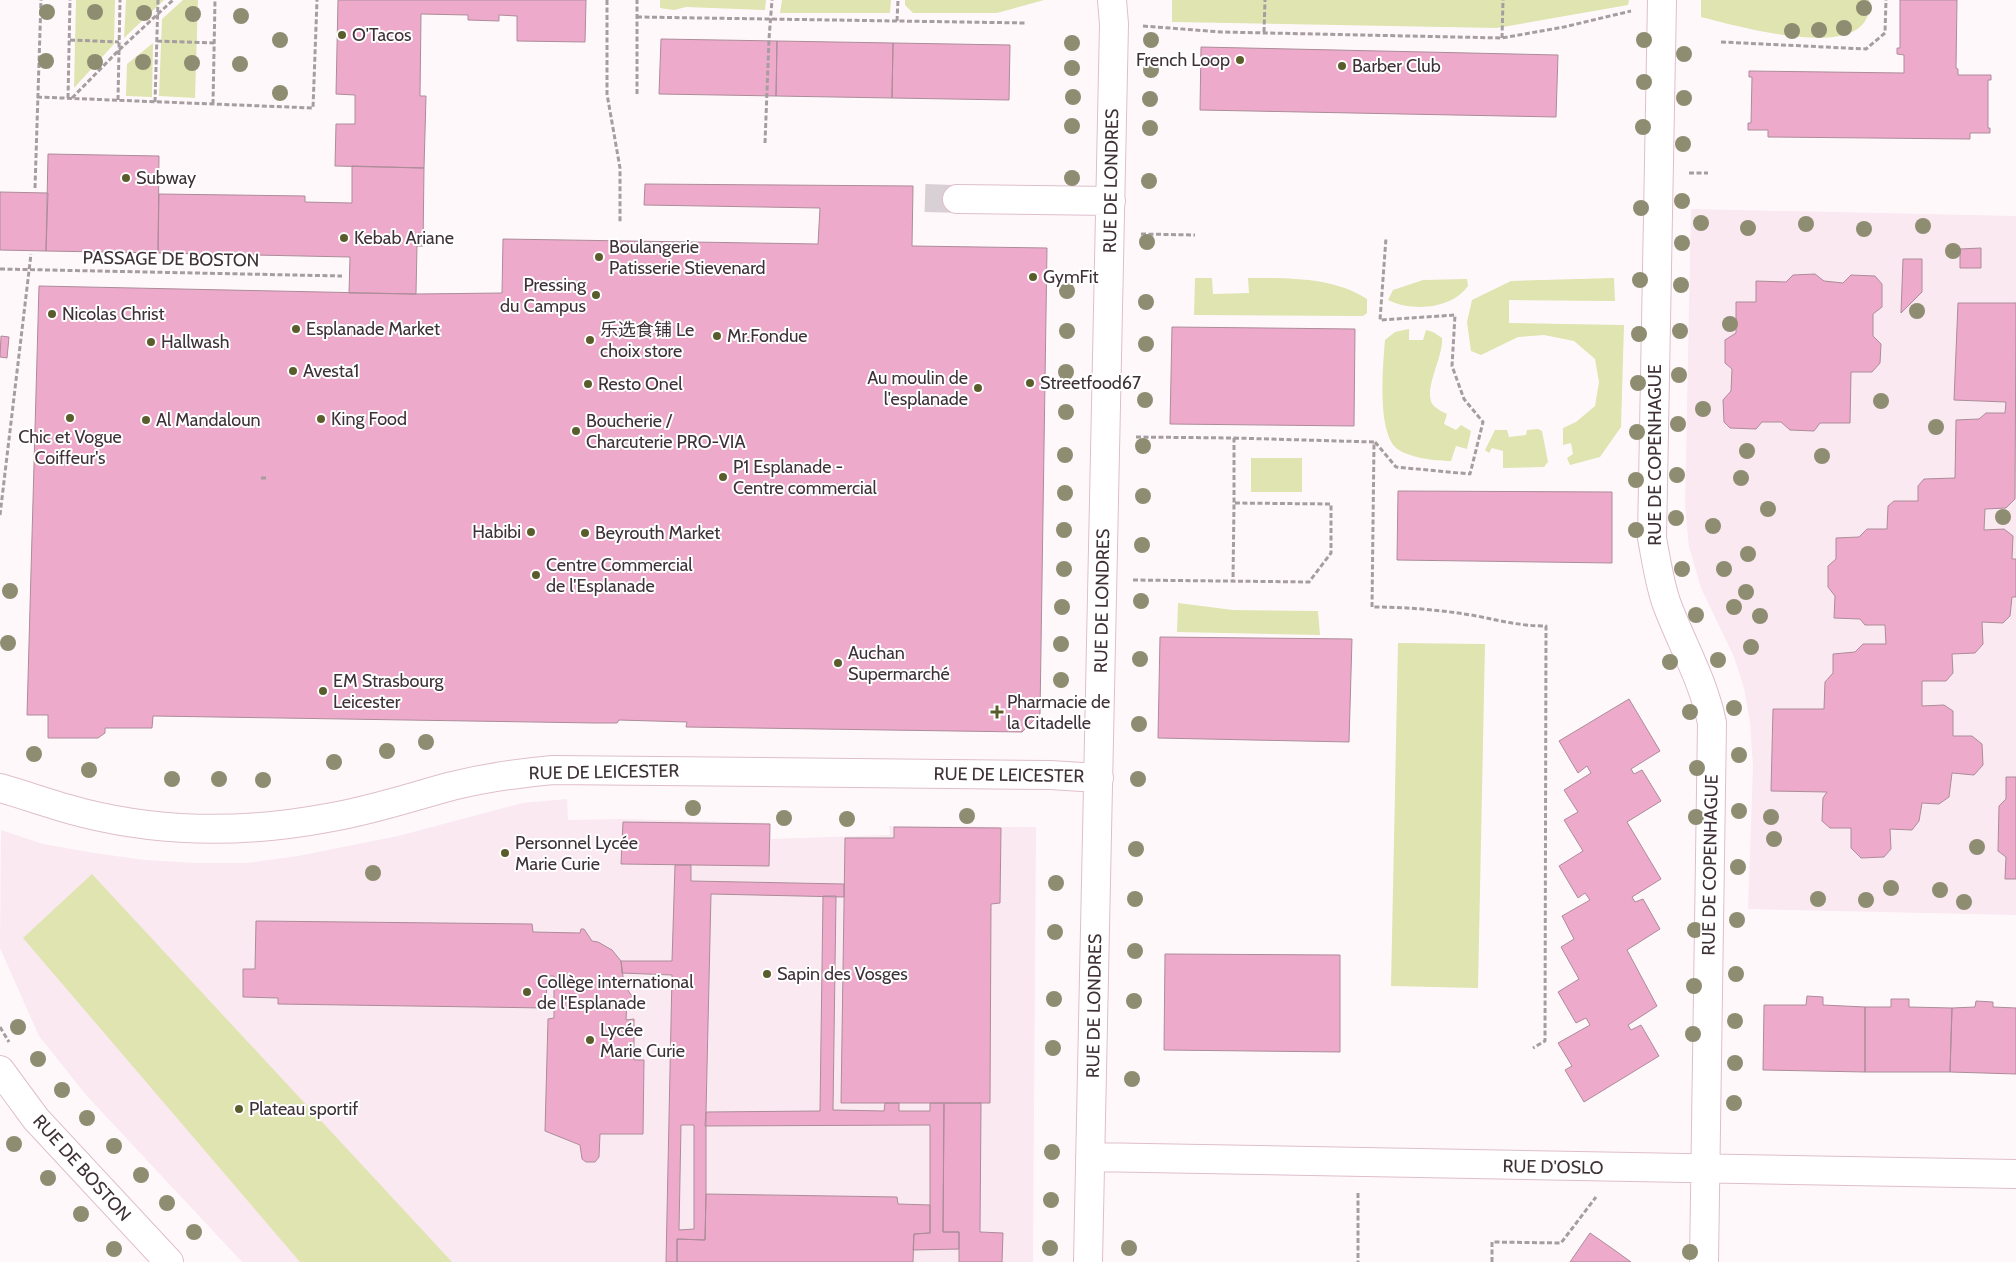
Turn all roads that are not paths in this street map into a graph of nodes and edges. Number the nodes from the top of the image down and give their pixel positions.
1 (1662, 6) edge
2 (1113, 12) edge
3 (957, 199) tunnel mouth
4 (1111, 201) junction
5 (1099, 778) junction
6 (0, 788) edge
7 (0, 1070) edge
8 (1090, 1157) junction
9 (1705, 1170) junction
10 (2016, 1174) edge
11 (169, 1262) edge
12 (1088, 1262) edge
13 (1704, 1262) edge

1 - 9 street, RUE DE COPENHAGUE
2 - 4 street, RUE DE LONDRES
3 - 4 street
4 - 5 street, RUE DE LONDRES
5 - 6 street, RUE DE LEICESTER
5 - 8 street, RUE DE LONDRES
7 - 11 street, RUE DE BOSTON
8 - 9 street, RUE D'OSLO
8 - 12 street, RUE DE LONDRES
9 - 10 street, RUE D'OSLO
9 - 13 street, RUE DE COPENHAGUE

